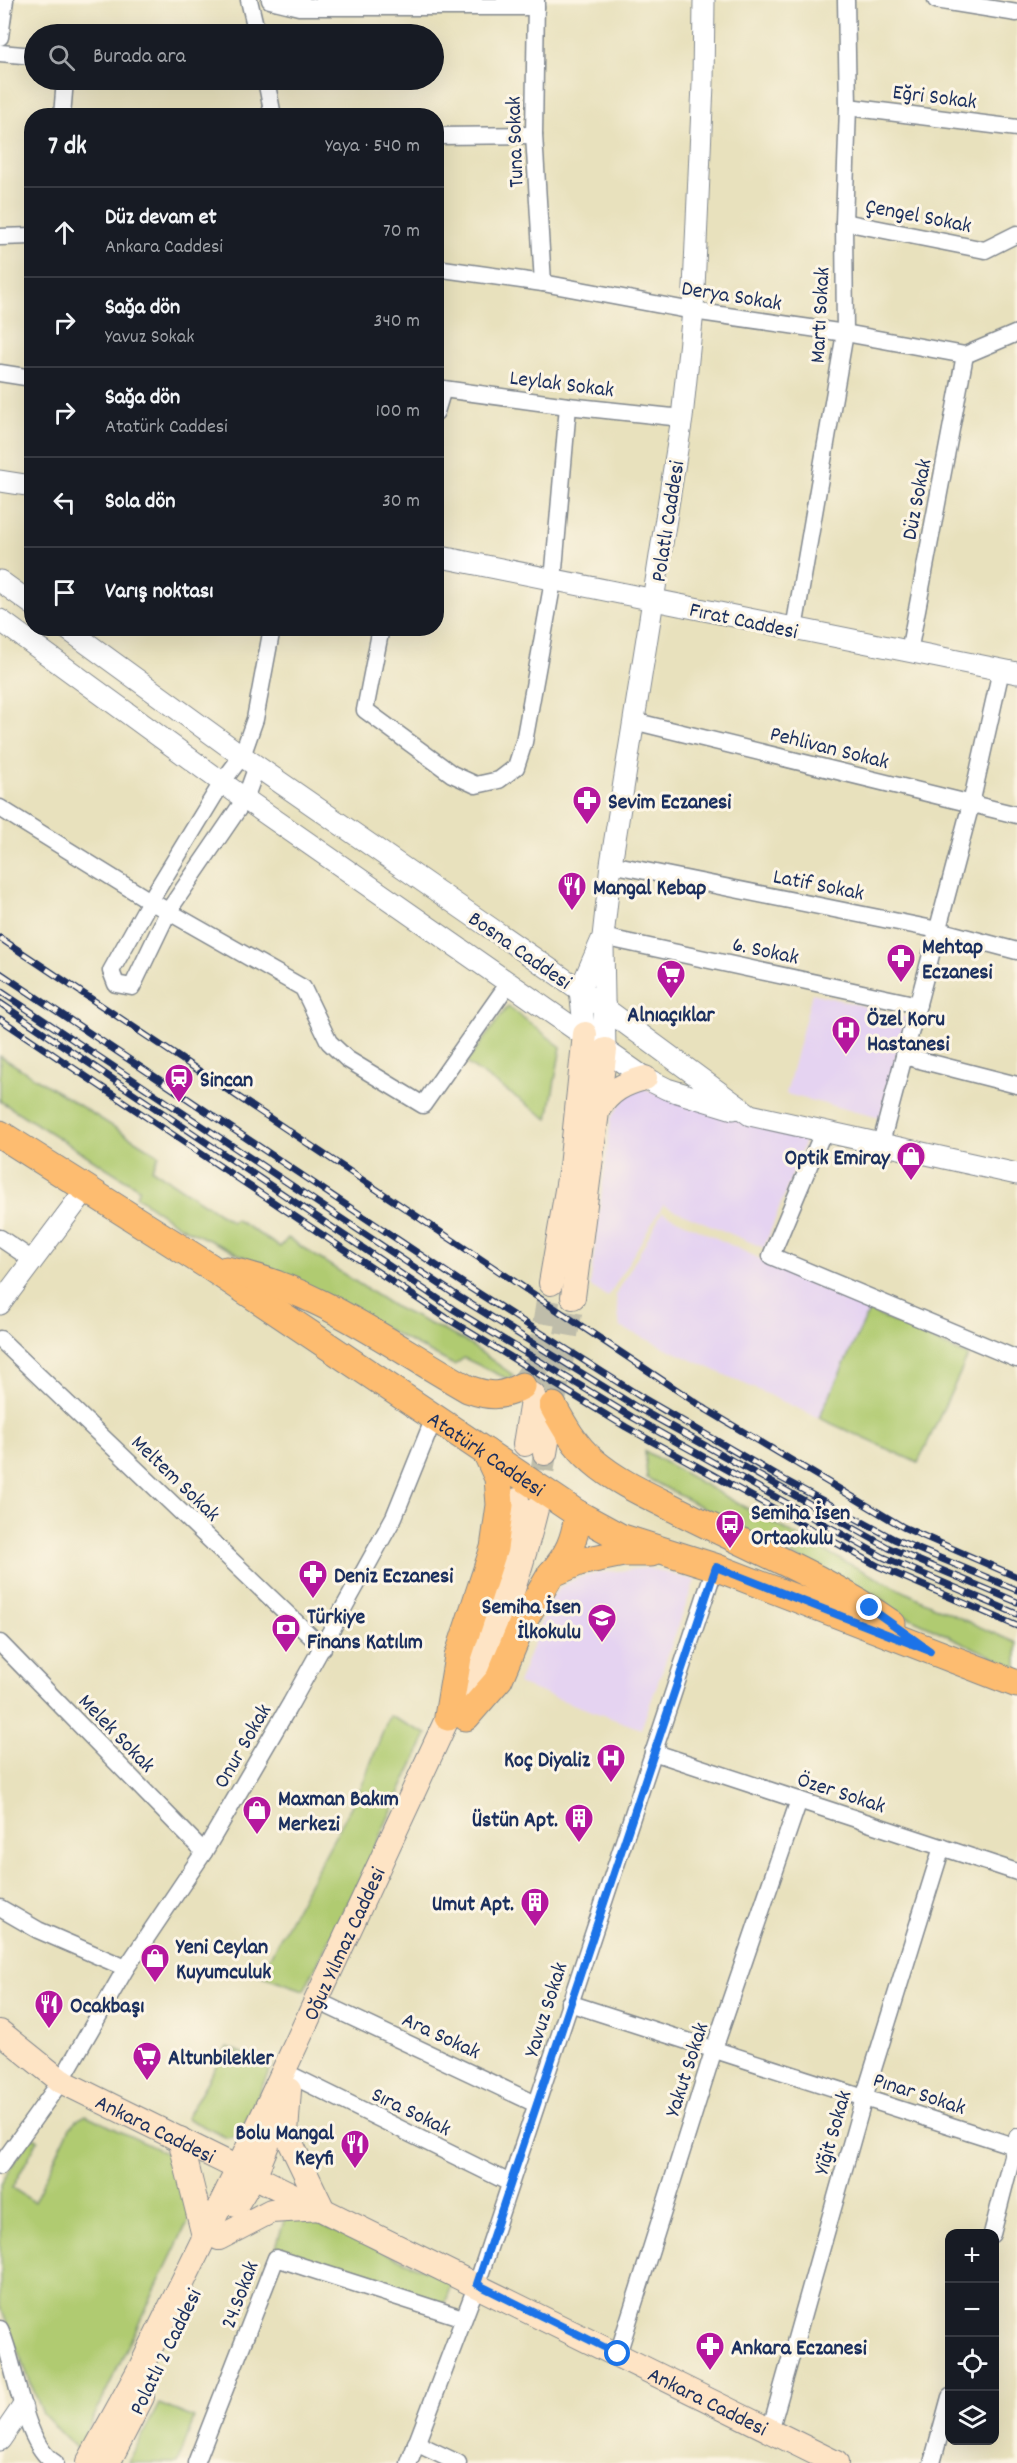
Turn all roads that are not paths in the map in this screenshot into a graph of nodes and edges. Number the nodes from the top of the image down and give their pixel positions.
1 (5, 0) edge
2 (249, 0) edge
3 (270, 0) edge
4 (704, 0) edge
5 (846, 0) edge
6 (936, 0) edge
7 (536, 4) edge
8 (1017, 13) edge
9 (254, 24) edge
10 (0, 37) edge
11 (0, 53) edge
12 (24, 55) edge
13 (63, 90) edge
14 (268, 90) edge
15 (848, 107) junction
16 (62, 108) edge
17 (271, 108) edge
18 (1017, 128) edge
19 (534, 135) junction
20 (444, 136) edge
21 (844, 222) junction
22 (1017, 234) edge
23 (24, 236) edge
24 (0, 237) edge
25 (444, 269) edge
26 (543, 283) junction
27 (693, 311) junction
28 (844, 333) junction
29 (1017, 333) edge
30 (965, 355) junction
31 (0, 373) edge
32 (24, 377) edge
33 (444, 389) edge
34 (568, 406) junction
35 (682, 418) junction
36 (0, 481) edge
37 (24, 485) edge
38 (444, 558) edge
39 (0, 581) edge
40 (553, 581) junction
41 (24, 598) edge
42 (654, 600) junction
43 (0, 620) edge
44 (794, 629) junction
45 (77, 636) edge
46 (271, 636) edge
47 (379, 636) edge
48 (909, 652) junction
49 (1009, 672) edge
50 (633, 721) junction
51 (249, 761) junction
52 (223, 781) junction
53 (245, 798) junction
54 (971, 804) junction
55 (0, 808) edge
56 (1017, 815) edge
57 (611, 864) junction
58 (150, 901) junction
59 (169, 910) junction
60 (938, 930) junction
61 (603, 937) junction
62 (1017, 951) edge
63 (508, 984) junction
64 (580, 990) junction
65 (918, 1005) junction
66 (602, 1008) junction
67 (585, 1034) junction
68 (604, 1050) junction
69 (904, 1056) junction
70 (645, 1078) junction
71 (1017, 1085) edge
72 (598, 1109) junction
73 (750, 1115) junction
74 (824, 1131) junction
75 (0, 1134) edge
76 (881, 1143) junction
77 (1017, 1174) edge
78 (87, 1188) junction
79 (0, 1238) edge
80 (34, 1261) junction
81 (210, 1267) junction
82 (551, 1283) tunnel mouth
83 (573, 1297) tunnel mouth
84 (0, 1304) edge
85 (0, 1339) edge
86 (1017, 1359) edge
87 (536, 1396) junction
88 (434, 1418) junction
89 (535, 1448) tunnel mouth
90 (486, 1452) junction
91 (526, 1505) tunnel mouth
92 (578, 1514) junction
93 (667, 1553) junction
94 (716, 1567) junction
95 (551, 1574) junction
96 (0, 1643) edge
97 (323, 1648) junction
98 (930, 1651) junction
99 (1017, 1684) edge
100 (457, 1717) junction
101 (653, 1752) junction
102 (799, 1800) junction
103 (942, 1847) junction
104 (204, 1852) junction
105 (1017, 1872) edge
106 (0, 1908) edge
107 (126, 1968) junction
108 (569, 2003) junction
109 (328, 2006) junction
110 (0, 2032) edge
111 (714, 2049) junction
112 (61, 2081) junction
113 (292, 2084) junction
114 (864, 2098) junction
115 (536, 2104) junction
116 (180, 2139) junction
117 (1016, 2143) edge
118 (249, 2165) junction
119 (0, 2166) edge
120 (510, 2183) junction
121 (322, 2208) junction
122 (993, 2229) edge
123 (212, 2237) junction
124 (477, 2284) junction
125 (464, 2318) junction
126 (0, 2329) edge
127 (618, 2354) junction
128 (22, 2408) junction
129 (945, 2415) edge
130 (770, 2431) junction
131 (0, 2440) edge
132 (416, 2443) junction
133 (55, 2463) edge
134 (88, 2463) edge
135 (108, 2463) edge
136 (196, 2463) edge
137 (409, 2463) edge
138 (458, 2463) edge
139 (836, 2463) edge
140 (932, 2463) edge

1 - 10 street
2 - 9 street
3 - 7 street
4 - 27 street, Polatlı Caddesi
5 - 15 street, Martı Sokak
6 - 8 street
7 - 19 street, Tuna Sokak
11 - 12 street
13 - 16 street
14 - 17 street
15 - 18 street, Eğri Sokak
15 - 21 street, Martı Sokak
19 - 20 street
19 - 26 street, Tuna Sokak
21 - 22 street, Çengel Sokak
21 - 28 street, Martı Sokak
23 - 24 street
25 - 26 street, Derya Sokak
26 - 27 street, Derya Sokak
27 - 28 street, Derya Sokak
27 - 35 street, Polatlı Caddesi
28 - 30 street, Derya Sokak
28 - 44 street, Martı Sokak
29 - 30 street
30 - 48 street, Düz Sokak
31 - 32 street
33 - 34 street, Leylak Sokak
34 - 35 street, Leylak Sokak
34 - 40 street
35 - 42 street, Polatlı Caddesi
36 - 37 street
38 - 40 street, Fırat Caddesi
39 - 41 street
40 - 42 street, Fırat Caddesi
40 - 47 street
42 - 44 street, Fırat Caddesi
42 - 50 street, Polatlı Caddesi
43 - 52 street, Bosna Caddesi
44 - 48 street, Fırat Caddesi
45 - 51 street, Bosna Caddesi
46 - 51 street
48 - 49 street, Fırat Caddesi
49 - 54 street
50 - 54 street, Pehlivan Sokak
50 - 57 street, Polatlı Caddesi
51 - 52 street
51 - 53 street
51 - 64 street, Bosna Caddesi
52 - 53 street, Bosna Caddesi
52 - 58 street
53 - 59 street
53 - 63 street, Bosna Caddesi
54 - 56 street, Pehlivan Sokak
54 - 60 street
55 - 58 street
57 - 60 street, Latif Sokak
57 - 61 street, Polatlı Caddesi
58 - 59 street
58 - 59 street
59 - 63 street
60 - 62 street, Latif Sokak
60 - 65 street
61 - 64 street, Polatlı Caddesi
61 - 65 street, 6. Sokak
61 - 66 street
63 - 67 street, Bosna Caddesi
64 - 66 street, Bosna Caddesi
64 - 67 street, Polatlı Caddesi
65 - 69 street
66 - 68 street
66 - 73 street, Bosna Caddesi
67 - 68 street, Bosna Caddesi
67 - 82 main road
68 - 70 street, Bosna Caddesi
68 - 72 main road
69 - 71 street
69 - 76 street
70 - 72 main road
70 - 73 street, Bosna Caddesi
72 - 83 main road
73 - 74 street, Bosna Caddesi
74 - 76 street, Bosna Caddesi
74 - 86 street
75 - 78 main road, Atatürk Caddesi
76 - 77 street, Bosna Caddesi
78 - 80 street
78 - 81 main road, Atatürk Caddesi
79 - 80 street
80 - 84 street
81 - 87 main road
81 - 88 main road, Atatürk Caddesi
85 - 97 street, Meltem Sokak
87 - 89 main road
87 - 98 main road
88 - 90 main road, Atatürk Caddesi
88 - 97 street, Onur Sokak
90 - 92 main road, Atatürk Caddesi
90 - 100 main road
91 - 100 main road
92 - 93 main road, Atatürk Caddesi
92 - 95 main road
93 - 94 main road, Atatürk Caddesi
93 - 95 main road
94 - 98 main road, Atatürk Caddesi
94 - 101 street, Yavuz Sokak
95 - 100 main road
96 - 104 street, Melek Sokak
97 - 104 street, Onur Sokak
98 - 99 main road, Atatürk Caddesi
100 - 109 main road, Oğuz Yılmaz Caddesi
100 - 118 main road, Oğuz Yılmaz Caddesi
101 - 102 street, Özer Sokak
101 - 108 street, Yavuz Sokak
102 - 103 street, Özer Sokak
102 - 111 street, Yakut Sokak
103 - 105 street, Özer Sokak
103 - 114 street, Yiğit Sokak
104 - 107 street, Onur Sokak
106 - 107 street
107 - 112 street, Onur Sokak
108 - 111 street, Pınar Sokak
108 - 115 street, Yavuz Sokak
109 - 113 main road, Oğuz Yılmaz Caddesi
109 - 115 street, Ara Sokak
110 - 112 main road, Ankara Caddesi
111 - 114 street, Pınar Sokak
111 - 127 street, Yakut Sokak
112 - 116 main road, Ankara Caddesi
112 - 119 street, Onur Sokak
113 - 118 main road, Oğuz Yılmaz Caddesi
113 - 120 street, Sıra Sokak
113 - 121 main road
114 - 117 street, Pınar Sokak
114 - 130 street, Yiğit Sokak
115 - 120 street, Yavuz Sokak
116 - 118 main road, Ankara Caddesi
116 - 123 main road
117 - 122 street
118 - 121 main road, Ankara Caddesi
118 - 123 main road
120 - 124 street, Yavuz Sokak
121 - 123 main road
121 - 124 main road, Ankara Caddesi
123 - 134 main road
123 - 135 main road, Polatlı 2 Caddesi
124 - 125 street, Yavuz Sokak
124 - 127 main road, Ankara Caddesi
125 - 132 street, Yavuz Sokak
125 - 136 street, 24.Sokak
126 - 128 street
127 - 130 main road, Ankara Caddesi
128 - 131 street
128 - 133 street
129 - 140 street
130 - 139 main road, Ankara Caddesi
132 - 137 street, Yavuz Sokak
132 - 138 street

